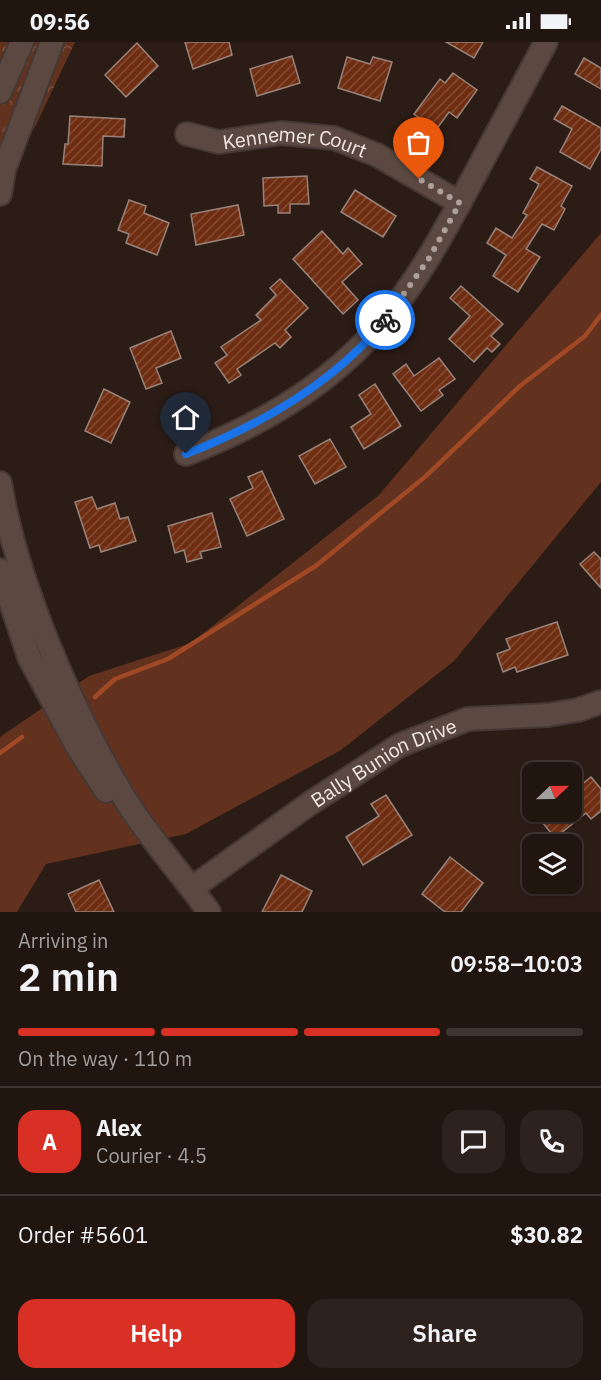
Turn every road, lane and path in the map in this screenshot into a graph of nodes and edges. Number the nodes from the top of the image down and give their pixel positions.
1 (22, 42) edge
2 (52, 42) edge
3 (546, 42) edge
4 (0, 92) edge
5 (187, 134) dead end
6 (0, 188) edge
7 (460, 203) junction
8 (186, 454) dead end
9 (0, 483) edge
10 (0, 570) edge
11 (601, 702) edge
12 (126, 800) junction
13 (192, 888) junction
14 (209, 912) edge

1 - 4 street
2 - 6 street
3 - 7 street
5 - 7 street, Kennemer Court
7 - 8 street
9 - 12 street
10 - 12 street
11 - 13 street, Bally Bunion Drive
12 - 13 street
13 - 14 street

